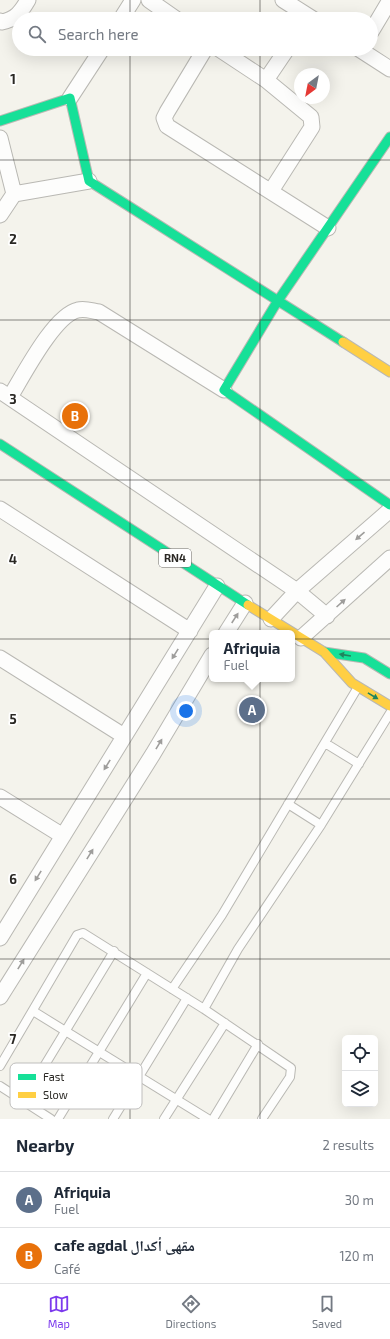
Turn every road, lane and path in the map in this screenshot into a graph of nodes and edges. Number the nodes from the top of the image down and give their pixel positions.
1 (28, 0) edge
2 (133, 0) edge
3 (149, 0) edge
4 (283, 0) edge
5 (390, 0) edge
6 (21, 12) edge
7 (125, 12) edge
8 (166, 12) edge
9 (300, 12) edge
10 (12, 20) edge
11 (378, 20) edge
12 (0, 21) edge
13 (97, 56) edge
14 (201, 56) edge
15 (229, 56) edge
16 (282, 56) edge
17 (370, 56) edge
18 (390, 69) edge
19 (266, 80) junction
20 (70, 98) junction
21 (0, 121) edge
22 (390, 136) edge
23 (0, 138) edge
24 (89, 182) junction
25 (271, 191) junction
26 (14, 194) junction
27 (0, 215) edge
28 (328, 228) junction
29 (277, 302) junction
30 (390, 372) edge
31 (224, 390) junction
32 (5, 394) edge
33 (0, 444) edge
34 (390, 505) edge
35 (0, 509) edge
36 (390, 510) edge
37 (390, 558) edge
38 (217, 586) junction
39 (297, 591) junction
40 (245, 603) junction
41 (326, 616) junction
42 (271, 619) junction
43 (190, 630) junction
44 (228, 630) edge
45 (288, 630) edge
46 (295, 634) edge
47 (301, 638) junction
48 (324, 652) junction
49 (0, 658) edge
50 (209, 660) edge
51 (390, 674) edge
52 (358, 687) junction
53 (390, 706) edge
54 (390, 713) edge
55 (124, 736) junction
56 (325, 743) junction
57 (359, 764) junction
58 (0, 797) edge
59 (288, 804) junction
60 (321, 825) junction
61 (63, 836) junction
62 (0, 938) edge
63 (114, 951) junction
64 (147, 973) junction
65 (172, 989) junction
66 (0, 997) edge
67 (187, 998) junction
68 (204, 1009) junction
69 (33, 1011) junction
70 (225, 1023) junction
71 (66, 1031) junction
72 (258, 1044) junction
73 (99, 1052) junction
74 (46, 1063) edge
75 (92, 1063) edge
76 (117, 1063) edge
77 (0, 1066) edge
78 (142, 1071) edge
79 (142, 1078) edge
80 (0, 1086) edge
81 (10, 1093) edge
82 (176, 1099) junction
83 (35, 1109) edge
84 (64, 1109) edge
85 (119, 1109) edge
86 (51, 1119) edge
87 (58, 1119) edge
88 (113, 1119) edge
89 (164, 1119) edge
90 (208, 1119) edge
91 (213, 1119) edge
92 (262, 1119) edge

1 - 6 street
2 - 7 street
3 - 8 street
4 - 9 street
5 - 11 street
10 - 12 street
13 - 20 street
14 - 25 street
15 - 19 street
16 - 19 street
17 - 18 street
19 - 25 street
20 - 21 street
20 - 24 street
22 - 28 street
23 - 26 street
24 - 26 street
24 - 29 street
25 - 28 street
26 - 27 street
28 - 29 street
29 - 30 street
29 - 31 street
31 - 32 street
31 - 34 street
32 - 39 street
33 - 38 street, RN4
35 - 43 street
36 -> 39 street
41 -> 37 street
38 - 40 street, RN4
38 - 43 street
39 - 41 street
39 - 42 street
40 - 42 street, RN4
44 -> 40 street
41 - 47 street
42 - 45 street, RN4
43 -> 55 street
46 - 47 street, RN4
47 - 48 street, RN4
51 -> 48 street, RN4
48 - 52 street, RN4
49 - 55 street
66 -> 50 street
52 -> 53 street, RN4
52 - 56 lane
54 - 57 lane
55 -> 61 street
56 - 57 lane
56 - 59 lane
57 - 60 lane
58 - 61 street
59 - 60 lane
59 - 65 lane
60 - 68 lane
61 -> 62 street
63 - 64 lane
63 - 69 lane
63 - 71 lane
64 - 65 lane
64 - 73 lane
65 - 67 lane
67 - 68 lane
67 - 78 lane
68 - 70 lane
69 - 71 lane
69 - 77 lane
70 - 72 lane
70 - 82 lane
71 - 73 lane
71 - 74 lane
72 - 91 lane
72 - 92 lane
73 - 75 lane
73 - 76 lane
79 - 82 lane
80 - 81 lane
82 - 89 lane
82 - 90 lane
83 - 86 lane
84 - 87 lane
85 - 88 lane

